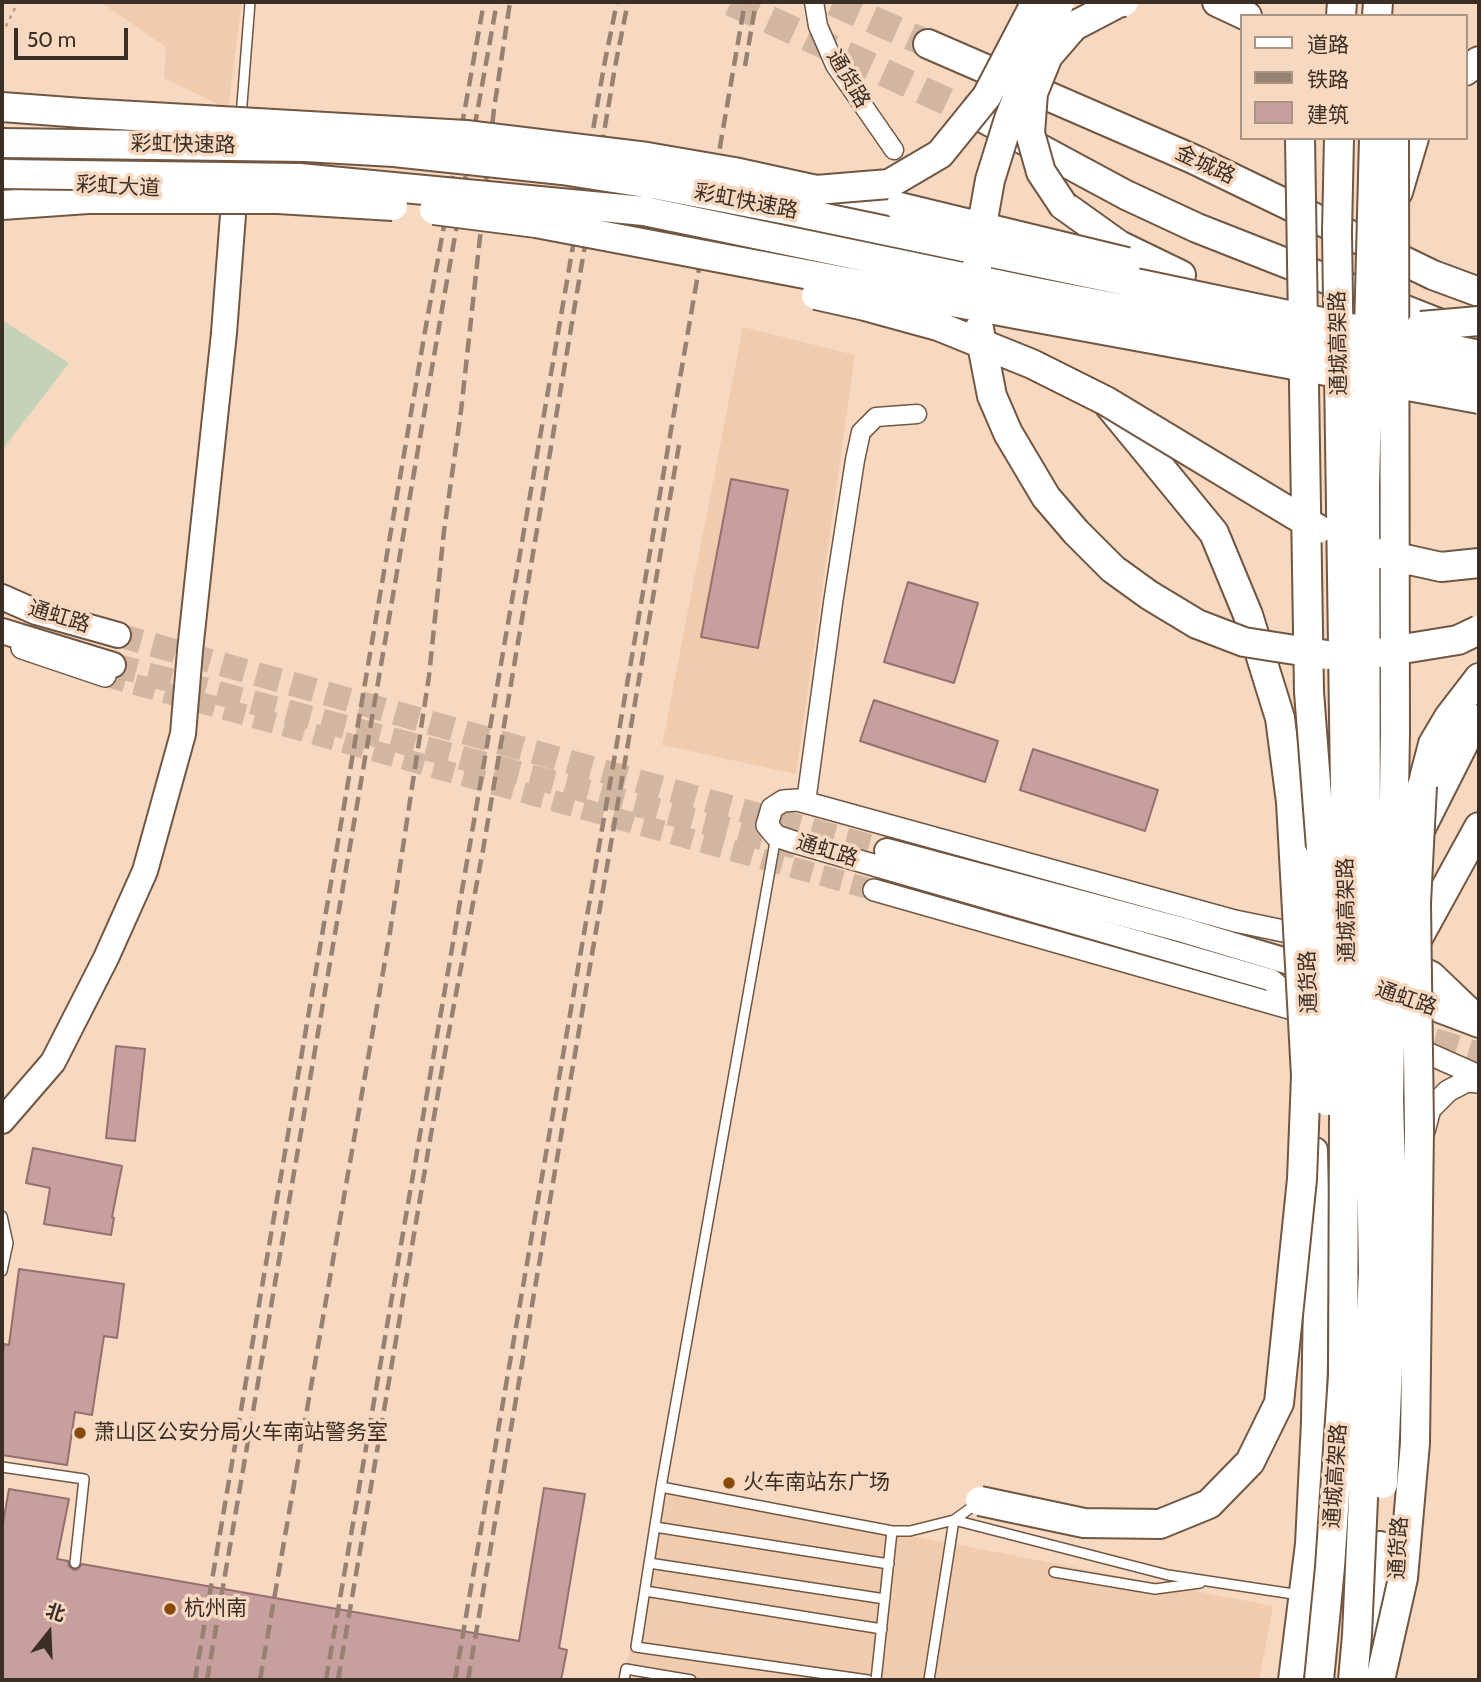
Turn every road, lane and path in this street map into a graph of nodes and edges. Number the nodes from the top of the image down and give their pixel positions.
1 (18, 2) edge
2 (250, 2) edge
3 (814, 2) edge
4 (1036, 2) edge
5 (1060, 2) edge
6 (1124, 2) edge
7 (1217, 2) edge
8 (1243, 14) edge
9 (2, 34) edge
10 (928, 44) tunnel mouth
11 (2, 107) edge
12 (82, 113) junction
13 (2, 114) edge
14 (985, 118) tunnel mouth
15 (2, 132) edge
16 (239, 136) junction
17 (1300, 140) edge
18 (1339, 140) edge
19 (1374, 140) edge
20 (1394, 140) edge
21 (1413, 140) edge
22 (2, 142) edge
23 (894, 150) dead end
24 (2, 174) edge
25 (2, 185) edge
26 (816, 190) junction
27 (235, 195) junction
28 (2, 198) edge
29 (88, 199) junction
30 (1394, 204) junction
31 (2, 205) edge
32 (536, 223) junction
33 (1181, 275) junction
34 (1479, 292) edge
35 (1479, 321) edge
36 (1421, 326) junction
37 (1479, 338) edge
38 (1479, 355) edge
39 (1479, 378) edge
40 (1479, 399) edge
41 (1106, 401) junction
42 (917, 414) dead end
43 (1479, 563) edge
44 (2, 597) edge
45 (1479, 630) edge
46 (2, 631) edge
47 (118, 635) tunnel mouth
48 (2, 637) edge
49 (109, 671) joint
50 (1479, 678) edge
51 (1479, 719) edge
52 (806, 802) junction
53 (1291, 802) junction
54 (1479, 827) edge
55 (776, 836) junction
56 (887, 851) tunnel mouth
57 (874, 890) tunnel mouth
58 (1322, 906) junction
59 (1235, 921) junction
60 (1303, 949) junction
61 (1405, 961) junction
62 (1401, 995) junction
63 (1310, 1014) junction
64 (1479, 1019) edge
65 (1479, 1026) edge
66 (1398, 1040) junction
67 (1479, 1076) edge
68 (1479, 1082) edge
69 (2, 1121) edge
70 (1405, 1215) junction
71 (2, 1216) edge
72 (2, 1270) edge
73 (1343, 1377) junction
74 (2, 1468) edge
75 (661, 1487) junction
76 (980, 1501) joint
77 (954, 1520) junction
78 (655, 1527) junction
79 (892, 1531) junction
80 (75, 1563) dead end
81 (649, 1563) junction
82 (889, 1564) junction
83 (1054, 1572) dead end
84 (1212, 1581) junction
85 (645, 1591) junction
86 (1302, 1595) junction
87 (885, 1599) junction
88 (882, 1629) junction
89 (624, 1680) edge
90 (691, 1680) edge
91 (868, 1680) edge
92 (876, 1680) edge
93 (929, 1680) edge
94 (1291, 1680) edge
95 (1318, 1680) edge
96 (1353, 1680) edge
97 (1382, 1680) edge
98 (1392, 1680) edge

1 - 9 path
2 - 16 lane
3 - 23 street, 通货路
4 - 26 main road, bridge
5 - 45 main road, bridge
6 - 33 main road, bridge
7 - 8 main road
10 - 34 main road, 金城路
11 - 12 main road
12 - 13 main road
12 - 26 main road, bridge
14 - 37 main road
15 - 16 main road
16 - 27 main road
17 - 58 main road, bridge
18 - 73 main road, 通城高架路, bridge
19 - 96 main road, 通城高架路, bridge
20 - 30 main road, bridge
21 - 30 main road, bridge
22 - 38 main road, 彩虹快速路, bridge
24 - 39 main road, 彩虹快速路, bridge
25 - 27 main road, 彩虹大道
26 - 33 main road, bridge
27 - 69 main road
28 - 29 main road
29 - 31 main road
29 - 32 main road, bridge
30 - 97 main road, bridge
32 - 40 main road, bridge
32 - 41 main road, bridge
33 - 36 main road, bridge
35 - 36 main road, bridge
36 - 37 main road, bridge
41 - 43 main road, bridge
41 - 53 main road, bridge
42 - 52 street
44 - 47 main road, 通虹路
46 - 49 main road, 通虹路
48 - 49 street, 通虹路
50 - 97 main road, bridge
51 - 60 main road
52 - 55 street, 通虹路
52 - 59 street, 通虹路
53 - 58 main road, bridge
53 - 76 main road, bridge
54 - 61 main road
55 - 63 street, 通虹路
55 - 75 lane
56 - 60 main road, 通虹路
57 - 63 street, 通虹路
58 - 73 main road, bridge
59 - 60 street, 通虹路
59 - 60 street
60 - 61 main road, 通货路
60 - 62 main road, 通虹路
60 - 63 main road, 通货路
61 - 62 main road, 通货路
61 - 64 main road
62 - 65 main road, 通虹路
62 - 66 main road, 通货路
63 - 66 street, 通虹路
63 - 86 main road, 通货路
66 - 67 street, 通虹路
66 - 70 main road, 通货路
68 - 70 street
70 - 98 main road, 通货路
71 - 72 lane
73 - 95 main road, 通城高架路, bridge
74 - 80 lane
75 - 78 lane
75 - 79 lane
76 - 77 lane
77 - 79 lane
77 - 84 lane
77 - 93 lane
78 - 81 lane
78 - 82 lane
79 - 82 lane
81 - 85 lane
81 - 87 lane
82 - 87 lane
83 - 84 lane
84 - 86 lane
85 - 88 lane
85 - 91 lane
86 - 94 main road, 通货路
87 - 88 lane
88 - 92 lane
89 - 90 lane

